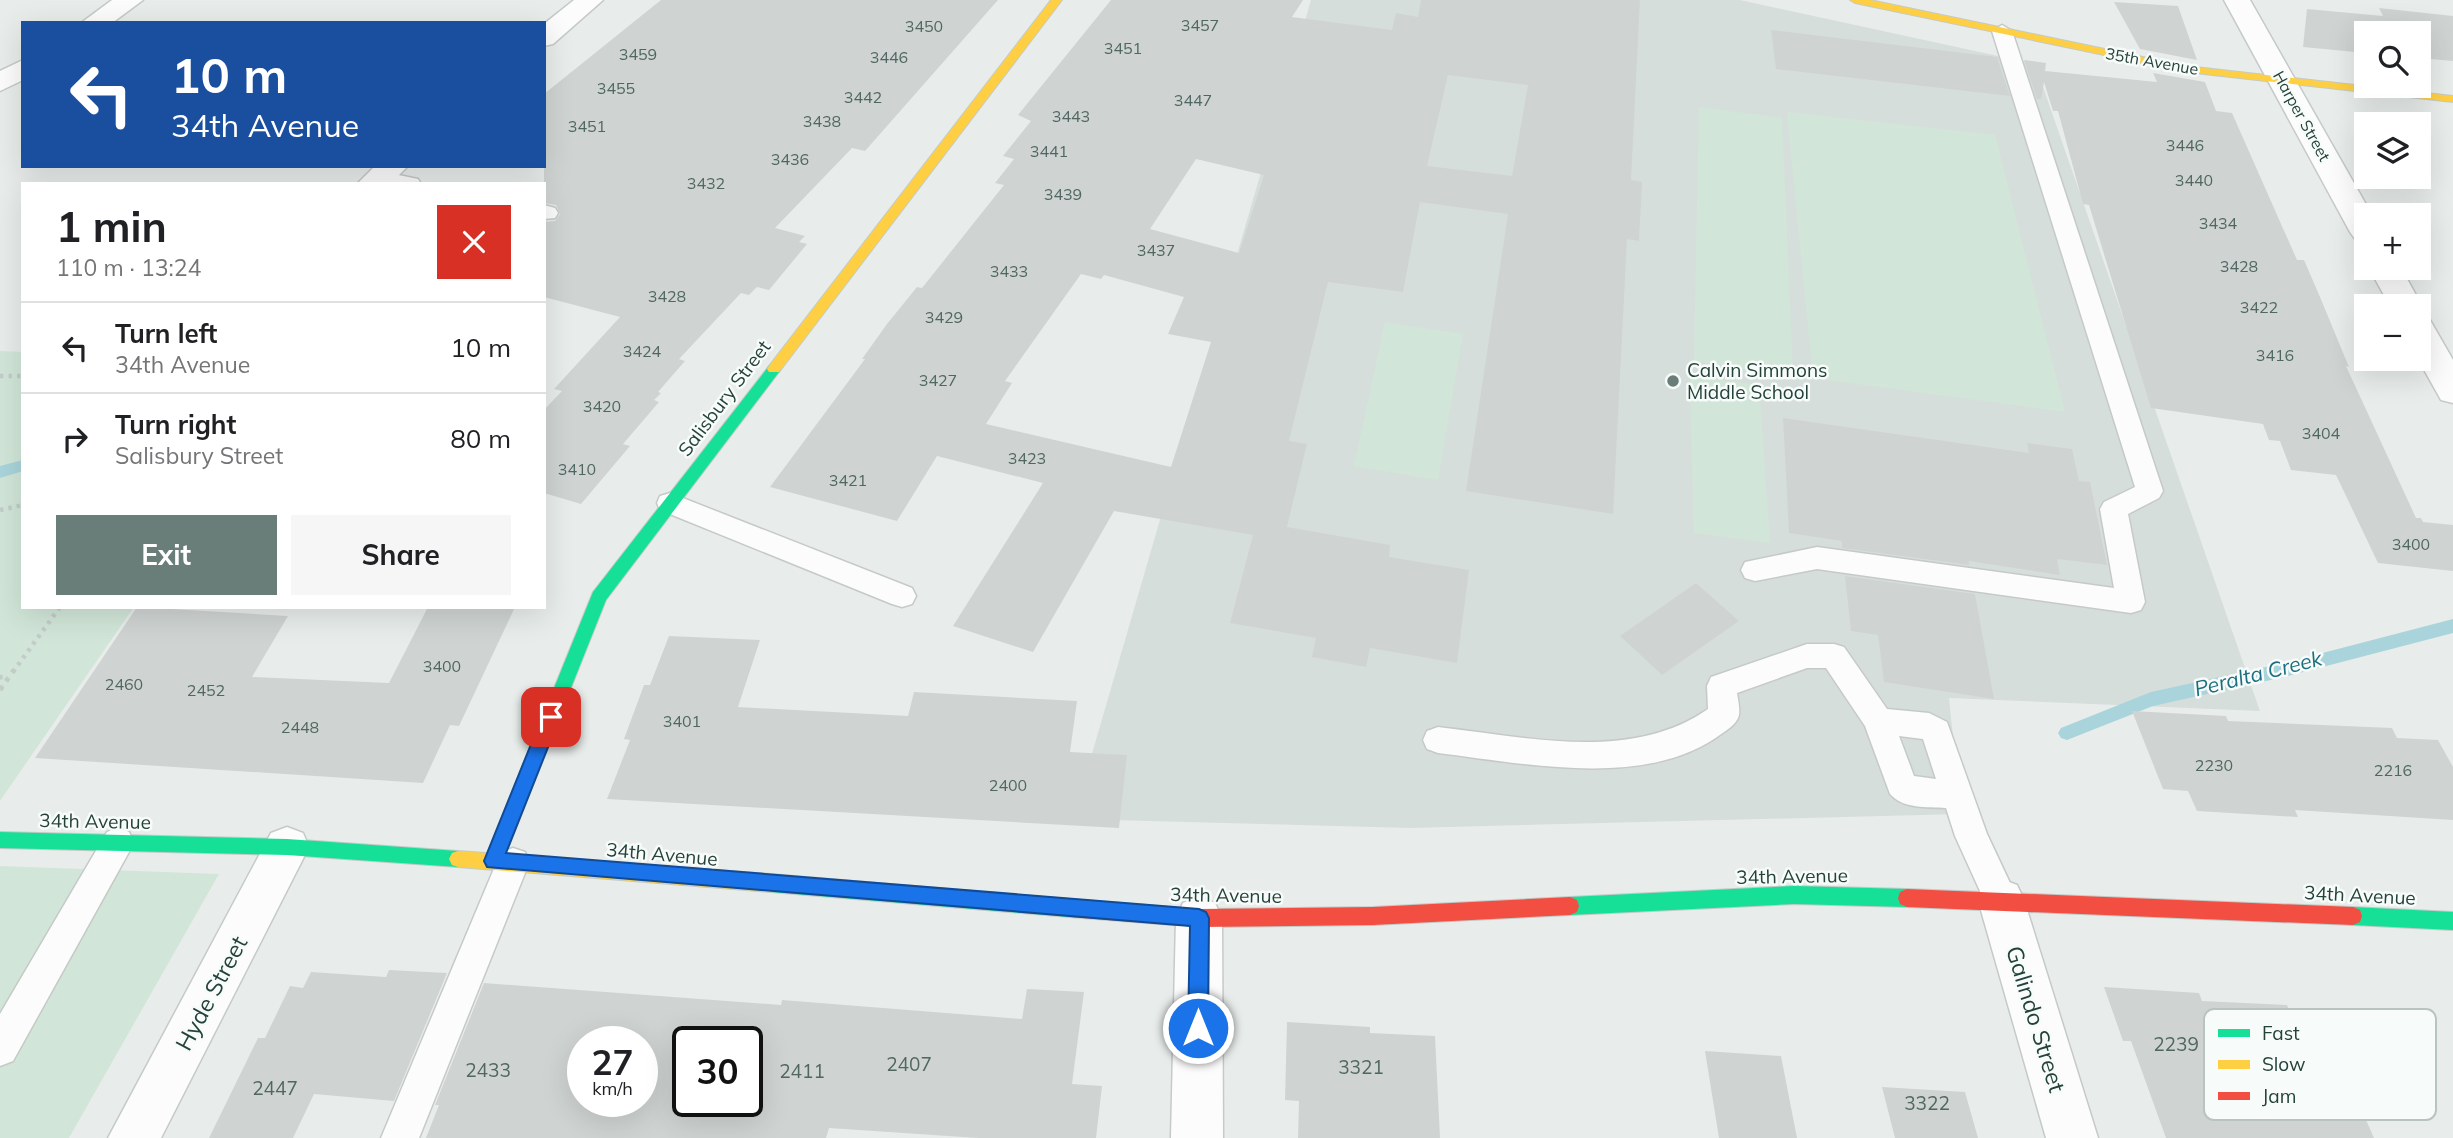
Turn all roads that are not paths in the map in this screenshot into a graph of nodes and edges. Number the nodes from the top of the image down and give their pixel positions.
1 (130, 0) edge
2 (590, 0) edge
3 (1057, 0) edge
4 (1855, 0) edge
5 (2237, 0) edge
6 (97, 21) edge
7 (2002, 31) junction
8 (546, 36) edge
9 (21, 69) edge
10 (2283, 81) junction
11 (0, 83) edge
12 (2453, 99) edge
13 (382, 176) edge
14 (403, 182) edge
15 (2354, 210) edge
16 (2431, 351) edge
17 (2453, 391) edge
18 (670, 503) junction
19 (1755, 570) dead end
20 (902, 596) dead end
21 (1878, 720) junction
22 (1438, 740) dead end
23 (1958, 795) junction
24 (0, 840) edge
25 (118, 842) junction
26 (287, 847) junction
27 (503, 862) junction
28 (2001, 900) junction
29 (1199, 918) junction
30 (2453, 920) edge
31 (0, 1048) edge
32 (134, 1138) edge
33 (400, 1138) edge
34 (1197, 1138) edge
35 (2072, 1138) edge

1 - 6 street
2 - 8 street
3 - 18 street, Salisbury Street
4 - 7 street, 35th Avenue
5 - 10 street, Harper Street
7 - 10 street, 35th Avenue
7 - 19 lane
9 - 11 street
10 - 12 street, 35th Avenue
10 - 15 street, Harper Street
13 - 14 lane
16 - 17 street
18 - 20 lane
18 - 27 street, Salisbury Street
21 - 22 lane
21 - 23 lane
21 - 23 lane
23 - 28 lane
24 - 25 street, 34th Avenue
25 - 26 street, 34th Avenue
25 - 31 lane
26 - 27 street, 34th Avenue
26 - 32 street, Hyde Street
27 - 29 street, 34th Avenue
27 - 33 lane
28 - 29 street, 34th Avenue
28 - 30 street, 34th Avenue
28 - 35 street, Galindo Street
29 - 34 street

